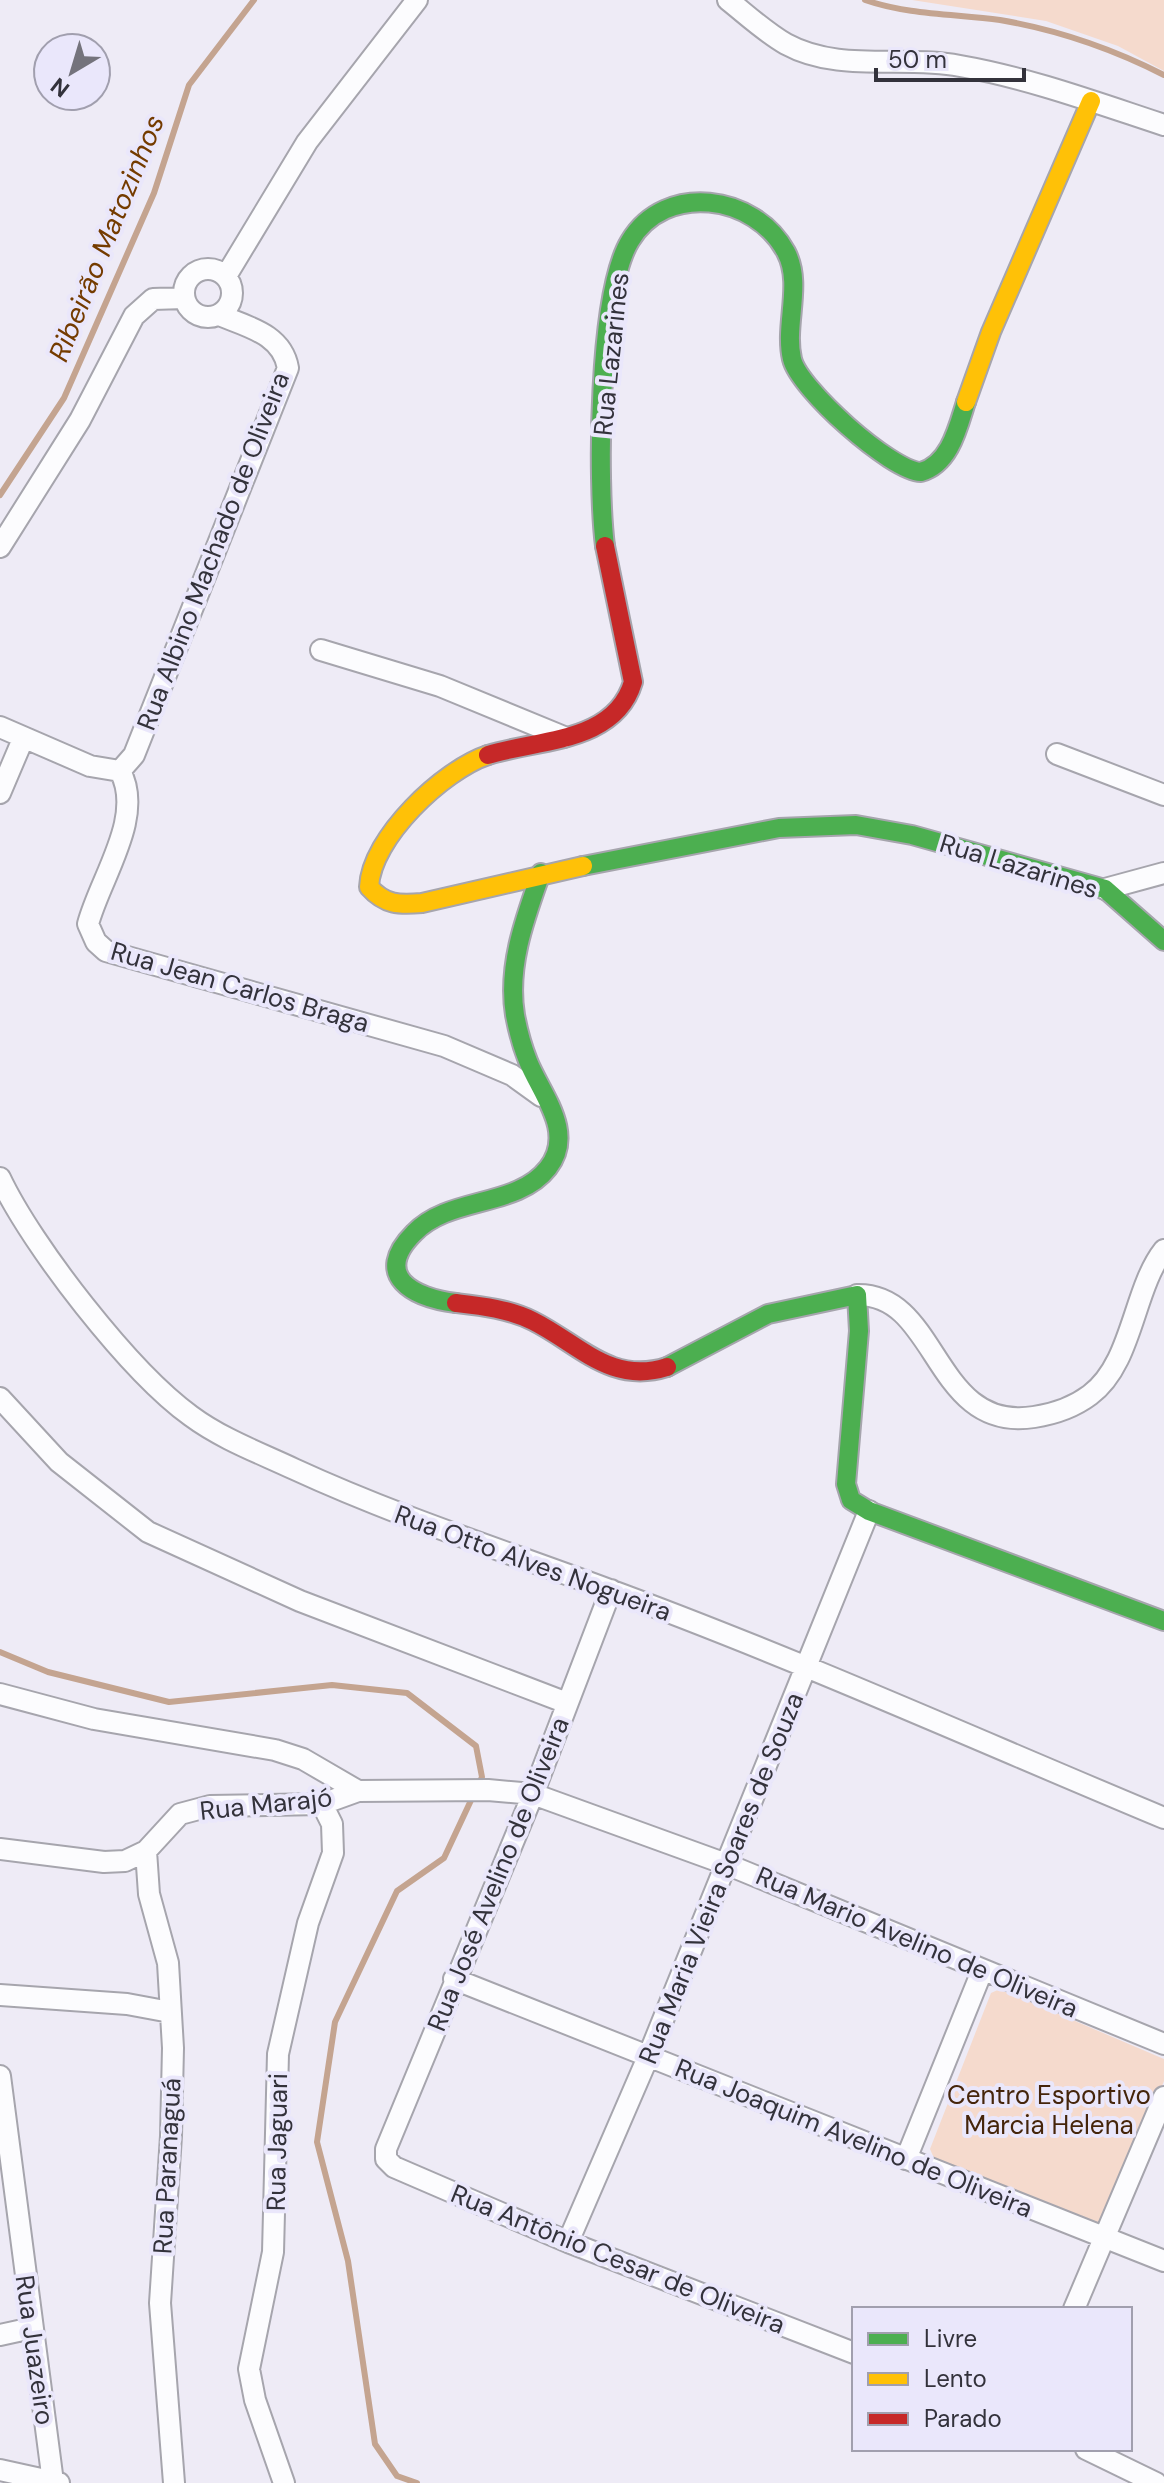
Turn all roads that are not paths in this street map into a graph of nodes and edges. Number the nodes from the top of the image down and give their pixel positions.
1 (417, 0) edge
2 (728, 0) edge
3 (1091, 101) junction
4 (1164, 125) edge
5 (226, 276) junction
6 (184, 298) junction
7 (219, 315) junction
8 (0, 547) edge
9 (321, 650) dead end
10 (0, 727) edge
11 (564, 737) junction
12 (23, 739) junction
13 (1057, 754) dead end
14 (120, 771) junction
15 (0, 793) edge
16 (1164, 795) edge
17 (541, 873) junction
18 (1164, 873) edge
19 (1105, 889) junction
20 (1164, 941) edge
21 (551, 1103) junction
22 (0, 1178) edge
23 (1164, 1250) edge
24 (857, 1295) junction
25 (0, 1398) edge
26 (869, 1511) junction
27 (611, 1590) junction
28 (1164, 1621) edge
29 (806, 1669) junction
30 (0, 1694) edge
31 (567, 1703) junction
32 (358, 1791) junction
33 (533, 1794) junction
34 (322, 1804) junction
35 (1164, 1818) edge
36 (0, 1849) edge
37 (146, 1851) junction
38 (726, 1864) junction
39 (982, 1971) junction
40 (454, 1979) junction
41 (0, 1995) edge
42 (170, 2012) junction
43 (1164, 2044) edge
44 (648, 2057) junction
45 (0, 2076) edge
46 (1164, 2097) edge
47 (386, 2159) joint
48 (906, 2159) junction
49 (1104, 2237) junction
50 (568, 2242) junction
51 (1164, 2261) edge
52 (1075, 2307) edge
53 (32, 2328) junction
54 (0, 2335) edge
55 (852, 2352) edge
56 (1090, 2451) edge
57 (0, 2470) edge
58 (56, 2482) edge
59 (174, 2483) edge
60 (284, 2483) edge
61 (1156, 2483) edge

1 - 5 street
2 - 3 street
3 - 4 street
3 - 11 street, Rua Lazarines
5 - 6 street
5 - 7 street
6 - 7 street
6 - 8 street
7 - 14 street, Rua Albino Machado de Oliveira
9 - 11 street
10 - 12 street
11 - 17 street, Rua Lazarines
12 - 14 street
12 - 15 street
13 - 16 street
14 - 21 street, Rua Jean Carlos Braga
17 - 19 street, Rua Lazarines
17 - 21 street
18 - 19 street
19 - 20 street, Rua Lazarines
21 - 24 street
22 - 27 street, Rua Otto Alves Nogueira
23 - 24 street
24 - 26 street
25 - 31 street
26 - 28 street
26 - 29 street, Rua Maria Vieira Soares de Souza
27 - 29 street, Rua Otto Alves Nogueira
27 - 31 street, Rua José Avelino de Oliveira
29 - 35 street, Rua Otto Alves Nogueira
29 - 38 street, Rua Maria Vieira Soares de Souza
30 - 32 street
31 - 33 street, Rua José Avelino de Oliveira
32 - 33 street, Rua Mario Avelino de Oliveira
32 - 34 street, Rua Marajó
33 - 38 street, Rua Mario Avelino de Oliveira
33 - 40 street, Rua José Avelino de Oliveira
34 - 37 street, Rua Marajó
34 - 60 street, Rua Jaguari
36 - 37 street
37 - 42 street, Rua Paranaguá
38 - 39 street, Rua Mario Avelino de Oliveira
38 - 44 street, Rua Maria Vieira Soares de Souza
39 - 43 street, Rua Mario Avelino de Oliveira
39 - 48 street
40 - 44 street, Rua Joaquim Avelino de Oliveira
40 - 47 street, Rua José Avelino de Oliveira
41 - 42 street
42 - 59 street, Rua Paranaguá
44 - 48 street, Rua Joaquim Avelino de Oliveira
44 - 50 street, Rua Maria Vieira Soares de Souza
45 - 53 street, Rua Juazeiro
46 - 49 street
47 - 50 street, Rua Antônio Cesar de Oliveira
48 - 49 street, Rua Joaquim Avelino de Oliveira
49 - 51 street, Rua Joaquim Avelino de Oliveira
49 - 52 street
50 - 55 street, Rua Antônio Cesar de Oliveira
53 - 54 street
53 - 58 street, Rua Juazeiro
56 - 61 street
57 - 58 street

